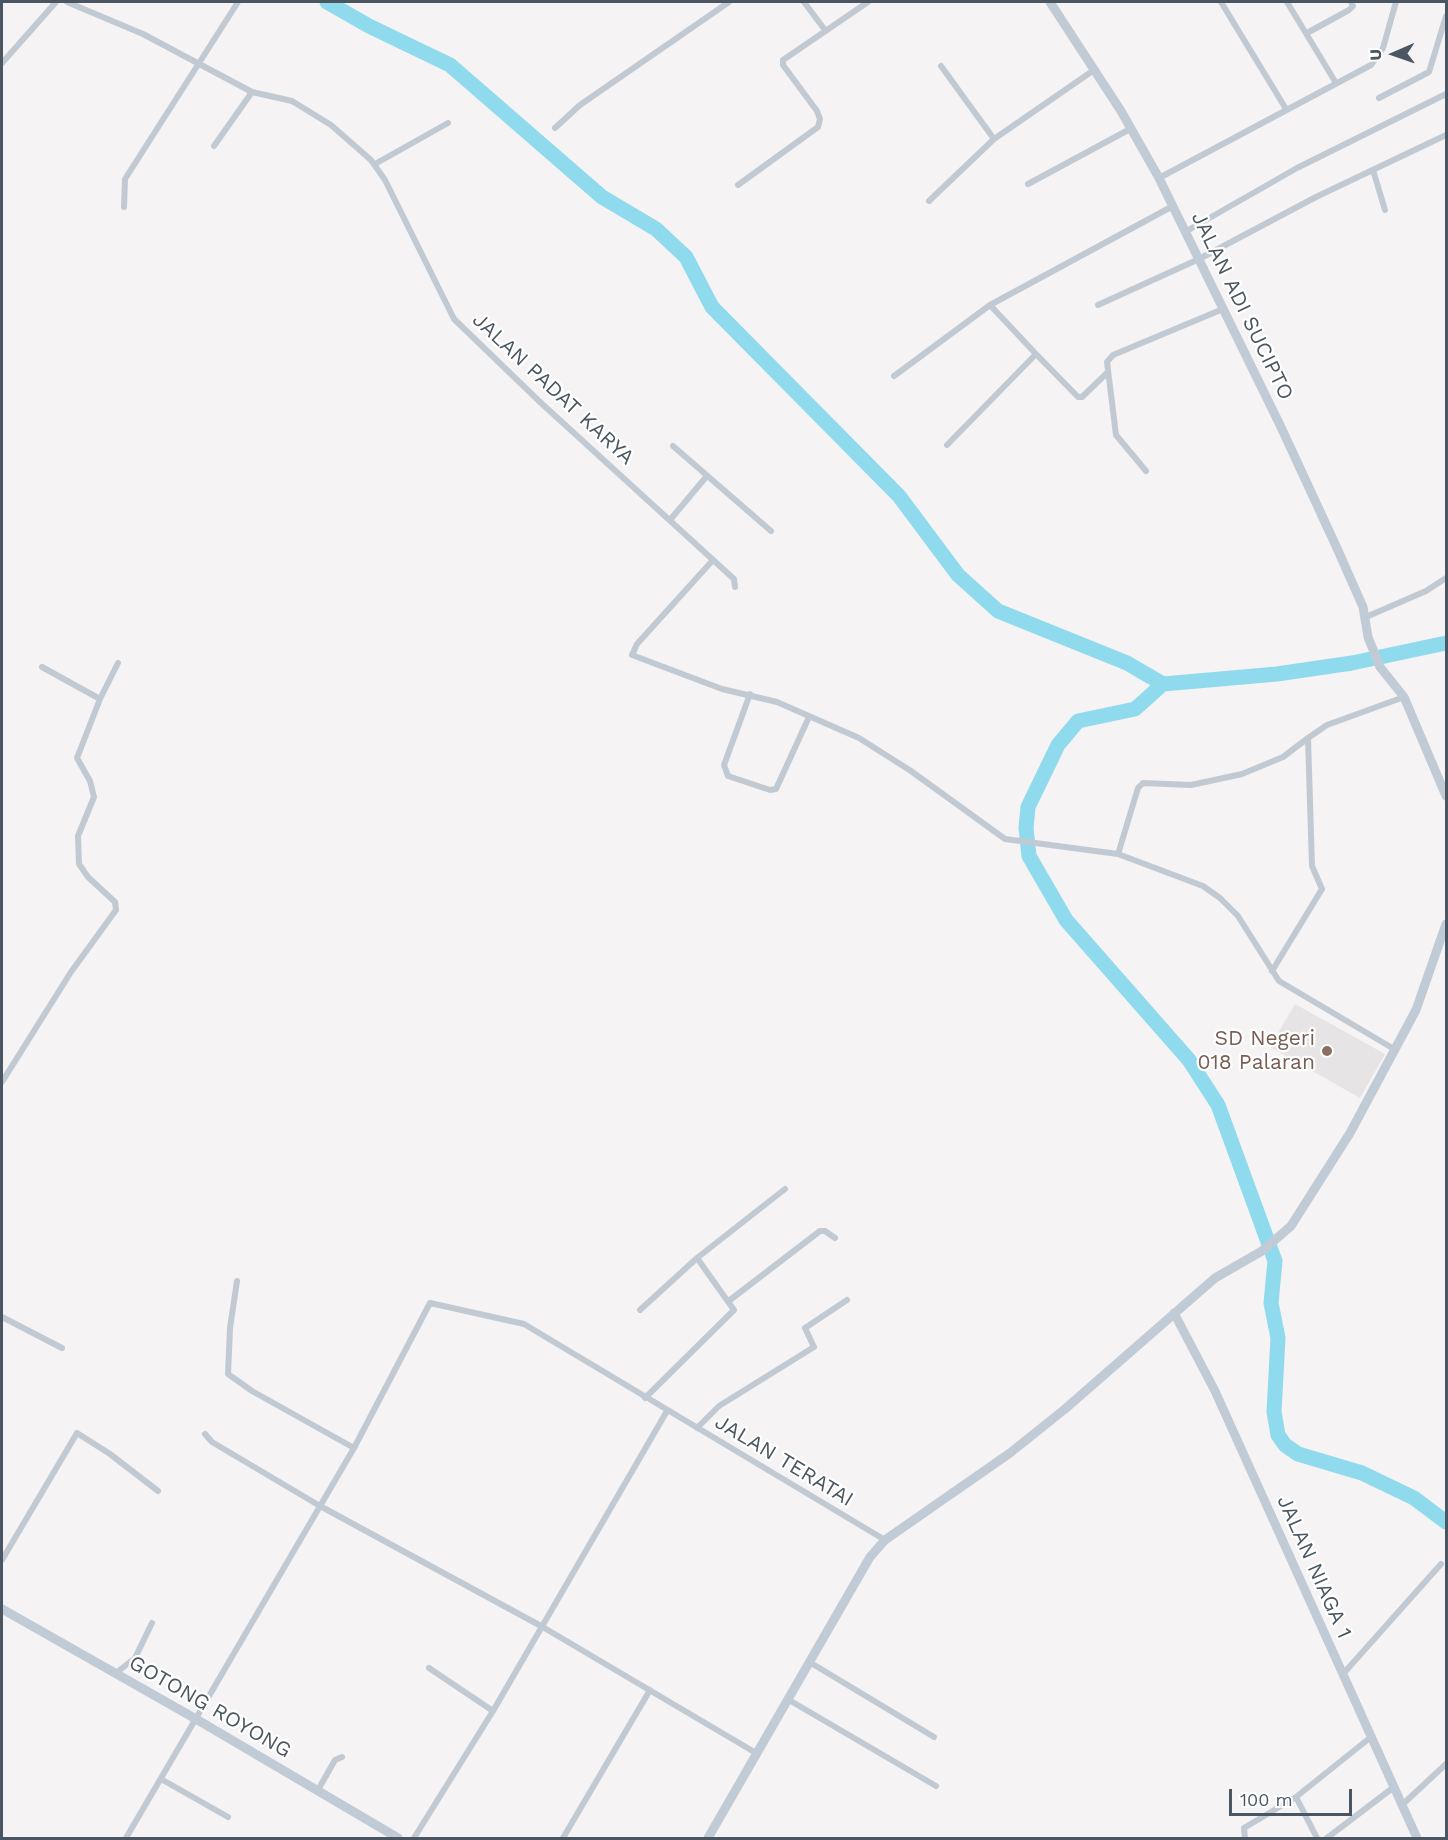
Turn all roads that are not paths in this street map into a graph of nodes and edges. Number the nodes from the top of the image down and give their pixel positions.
1 (56, 2) edge
2 (67, 2) edge
3 (238, 2) edge
4 (729, 2) edge
5 (804, 2) edge
6 (868, 2) edge
7 (1050, 2) edge
8 (1221, 2) edge
9 (1287, 2) edge
10 (1351, 2) edge
11 (1396, 2) edge
12 (1446, 16) edge
13 (825, 30) junction
14 (1307, 33) junction
15 (2, 63) edge
16 (200, 63) junction
17 (941, 66) dead end
18 (1094, 70) junction
19 (1336, 83) junction
20 (252, 92) junction
21 (1446, 94) edge
22 (1379, 98) dead end
23 (1286, 109) junction
24 (448, 123) dead end
25 (555, 128) dead end
26 (1131, 128) junction
27 (1446, 135) edge
28 (994, 139) junction
29 (214, 146) dead end
30 (375, 164) junction
31 (1373, 170) junction
32 (1159, 178) junction
33 (1028, 184) dead end
34 (738, 185) dead end
35 (929, 201) dead end
36 (1173, 206) junction
37 (124, 207) dead end
38 (1385, 210) dead end
39 (1185, 232) junction
40 (1199, 259) junction
41 (990, 304) junction
42 (1098, 305) dead end
43 (1223, 309) junction
44 (1036, 354) junction
45 (1107, 373) junction
46 (894, 376) dead end
47 (948, 445) dead end
48 (673, 446) dead end
49 (1146, 471) dead end
50 (706, 477) junction
51 (670, 520) junction
52 (771, 531) dead end
53 (712, 560) junction
54 (1446, 578) edge
55 (735, 587) dead end
56 (1366, 617) junction
57 (118, 663) dead end
58 (42, 667) dead end
59 (750, 694) junction
60 (1404, 697) junction
61 (100, 699) junction
62 (809, 717) junction
63 (1308, 738) junction
64 (1446, 796) edge
65 (1118, 854) junction
66 (1446, 924) edge
67 (1272, 971) junction
68 (1394, 1049) junction
69 (2, 1082) edge
70 (785, 1189) dead end
71 (835, 1238) dead end
72 (697, 1258) junction
73 (237, 1281) dead end
74 (730, 1300) junction
75 (847, 1300) dead end
76 (640, 1310) dead end
77 (1174, 1313) junction
78 (2, 1317) edge
79 (62, 1348) dead end
80 (645, 1398) junction
81 (667, 1411) junction
82 (697, 1428) junction
83 (205, 1434) dead end
84 (354, 1448) junction
85 (158, 1491) dead end
86 (320, 1506) junction
87 (885, 1540) junction
88 (2, 1560) edge
89 (1441, 1564) dead end
90 (2, 1609) edge
91 (153, 1623) dead end
92 (542, 1626) junction
93 (811, 1663) junction
94 (429, 1668) dead end
95 (116, 1673) junction
96 (1343, 1674) junction
97 (650, 1690) junction
98 (789, 1700) junction
99 (492, 1711) junction
100 (196, 1719) junction
101 (934, 1737) dead end
102 (1371, 1737) junction
103 (756, 1753) junction
104 (342, 1757) dead end
105 (1446, 1764) edge
106 (161, 1779) junction
107 (936, 1785) dead end
108 (1394, 1787) junction
109 (318, 1790) junction
110 (1296, 1797) junction
111 (1402, 1806) junction
112 (228, 1817) dead end
113 (126, 1839) edge
114 (398, 1839) edge
115 (414, 1839) edge
116 (563, 1839) edge
117 (708, 1839) edge
118 (1245, 1839) edge
119 (1317, 1839) edge
120 (1327, 1839) edge
121 (1417, 1839) edge

1 - 15 street
2 - 16 street, JALAN PADAT KARYA
3 - 16 street
4 - 25 street
5 - 13 street
6 - 13 street
7 - 18 street, JALAN ADI SUCIPTO
8 - 23 street
9 - 14 street
10 - 14 street
11 - 19 street
12 - 22 street
13 - 34 street
14 - 19 street
16 - 20 street, JALAN PADAT KARYA
16 - 37 street
17 - 28 street
18 - 26 street, JALAN ADI SUCIPTO
18 - 28 street
19 - 23 street
20 - 29 street
20 - 30 street, JALAN PADAT KARYA
21 - 39 street
23 - 32 street
24 - 30 street
26 - 32 street, JALAN ADI SUCIPTO
26 - 33 street
27 - 31 street
28 - 35 street
30 - 51 street, JALAN PADAT KARYA
31 - 38 street
31 - 40 street
32 - 36 street, JALAN ADI SUCIPTO
36 - 39 street, JALAN ADI SUCIPTO
36 - 41 street
39 - 40 street, JALAN ADI SUCIPTO
40 - 42 street
40 - 43 street, JALAN ADI SUCIPTO
41 - 44 street
41 - 46 street
43 - 45 street
43 - 56 street, JALAN ADI SUCIPTO
44 - 45 street
44 - 47 street
45 - 49 street
48 - 50 street
50 - 51 street
50 - 52 street
51 - 53 street, JALAN PADAT KARYA
53 - 55 street, JALAN PADAT KARYA
53 - 59 street
54 - 56 street
56 - 60 street, JALAN ADI SUCIPTO
57 - 61 street
58 - 61 street
59 - 62 street
59 - 62 street
60 - 63 street
60 - 64 street, JALAN ADI SUCIPTO
61 - 69 street
62 - 65 street
63 - 65 street
63 - 67 street
65 - 67 street
66 - 68 street
67 - 68 street
68 - 77 street
70 - 72 street
71 - 74 street
72 - 74 street
72 - 76 street
73 - 84 street
74 - 80 street
75 - 82 street
77 - 87 street
77 - 96 street, JALAN NIAGA 1
78 - 79 street
80 - 81 street, JALAN TERATAI
80 - 84 street, JALAN TERATAI
81 - 82 street, JALAN TERATAI
81 - 92 street
82 - 87 street, JALAN TERATAI
83 - 86 street
84 - 86 street
85 - 88 street
86 - 92 street
86 - 100 street
87 - 93 street
89 - 96 street
90 - 95 street, GOTONG ROYONG
91 - 95 street
92 - 97 street
92 - 99 street
93 - 98 street
93 - 101 street
94 - 99 street
95 - 100 street, GOTONG ROYONG
96 - 102 street, JALAN NIAGA 1
97 - 103 street
97 - 116 street
98 - 103 street
98 - 107 street
99 - 115 street
100 - 106 street
100 - 109 street, GOTONG ROYONG
102 - 108 street, JALAN NIAGA 1
102 - 110 street
103 - 117 street
104 - 109 street
105 - 111 street
106 - 112 street
106 - 113 street
108 - 111 street, JALAN NIAGA 1
108 - 120 street
109 - 114 street, GOTONG ROYONG
110 - 118 street
110 - 119 street
111 - 121 street, JALAN NIAGA 1

